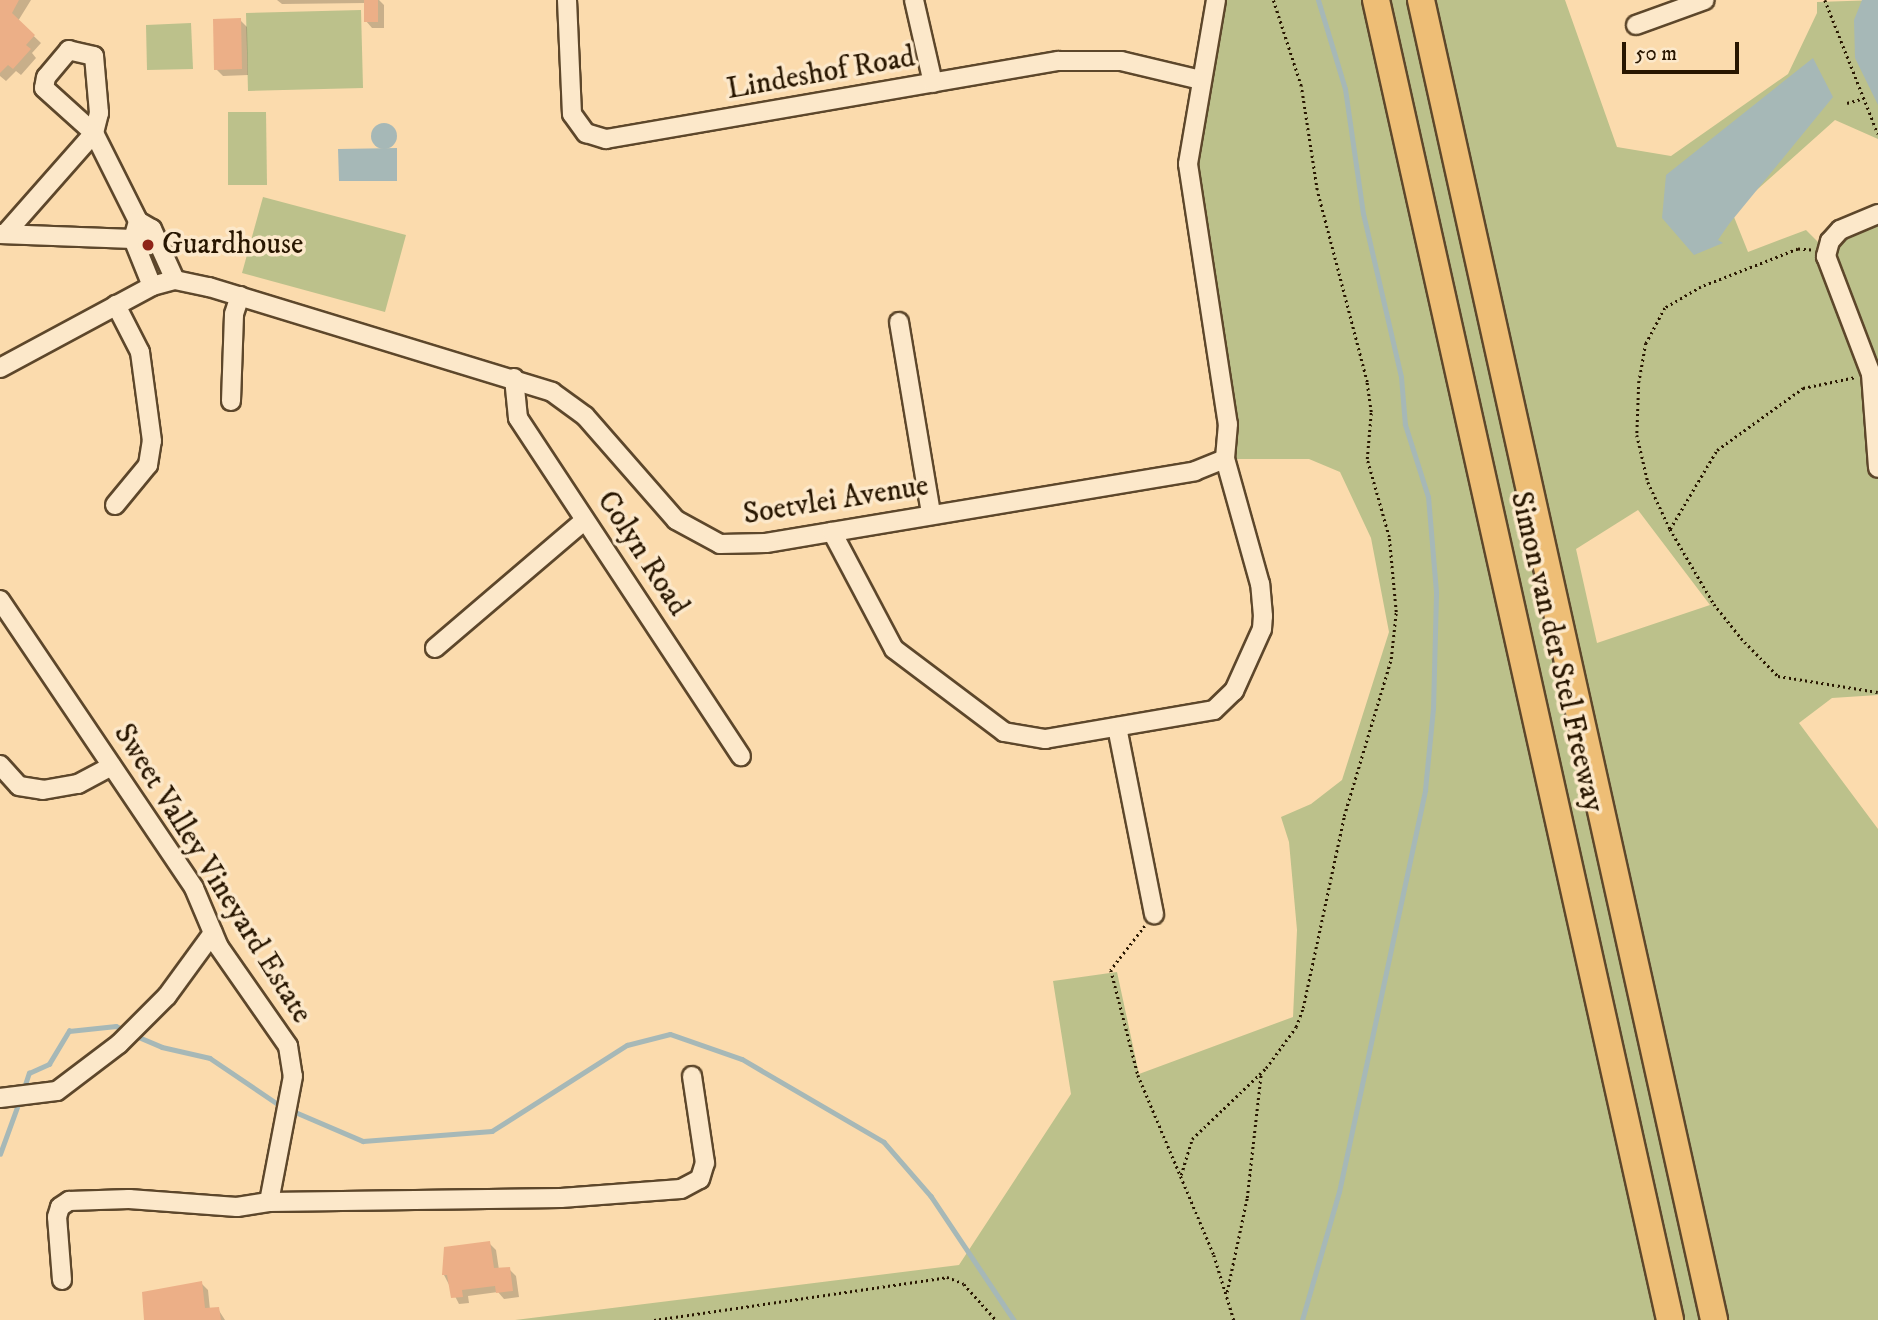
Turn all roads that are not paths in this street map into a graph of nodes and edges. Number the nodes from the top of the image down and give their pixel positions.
1 (567, 0) edge
2 (914, 0) edge
3 (1216, 0) edge
4 (1376, 0) edge
5 (1421, 0) edge
6 (1705, 0) edge
7 (1636, 25) dead end
8 (1201, 80) junction
9 (933, 83) junction
10 (1878, 214) edge
11 (141, 230) junction
12 (2, 234) edge
13 (174, 280) junction
14 (152, 286) junction
15 (240, 296) junction
16 (116, 305) junction
17 (899, 323) dead end
18 (0, 368) edge
19 (1875, 374) edge
20 (514, 377) junction
21 (230, 401) dead end
22 (1225, 459) junction
23 (1878, 468) edge
24 (115, 505) dead end
25 (931, 514) junction
26 (585, 520) junction
27 (832, 532) junction
28 (0, 600) edge
29 (435, 648) dead end
30 (1117, 727) junction
31 (741, 756) dead end
32 (0, 765) edge
33 (112, 766) junction
34 (1154, 914) road end
35 (213, 933) junction
36 (692, 1076) dead end
37 (1, 1098) edge
38 (269, 1202) junction
39 (62, 1280) dead end
40 (1670, 1320) edge
41 (1714, 1320) edge

1 - 9 street, Lindeshof Road
2 - 9 street
3 - 8 street
4 - 40 highway, Simon van der Stel Freeway
5 - 41 highway, Simon van der Stel Freeway
6 - 7 street
8 - 9 street, Lindeshof Road
8 - 22 street
10 - 19 street
11 - 12 street
11 - 12 street
11 - 13 street
11 - 14 street
13 - 14 street, Soetvlei Avenue
13 - 15 street, Soetvlei Avenue
14 - 16 street, Soetvlei Avenue
15 - 20 street, Soetvlei Avenue
15 - 21 street
16 - 18 street, Soetvlei Avenue
16 - 24 street
17 - 25 street
19 - 23 street
20 - 26 street, Colyn Road
20 - 27 street, Soetvlei Avenue
22 - 25 street, Soetvlei Avenue
22 - 30 street
25 - 27 street, Soetvlei Avenue
26 - 29 street
26 - 31 street, Colyn Road
27 - 30 street
28 - 33 street, Sweet Valley Vineyard Estate
30 - 34 street
32 - 33 street
33 - 35 street, Sweet Valley Vineyard Estate
35 - 37 street
35 - 38 street, Sweet Valley Vineyard Estate
36 - 38 street
38 - 39 street

